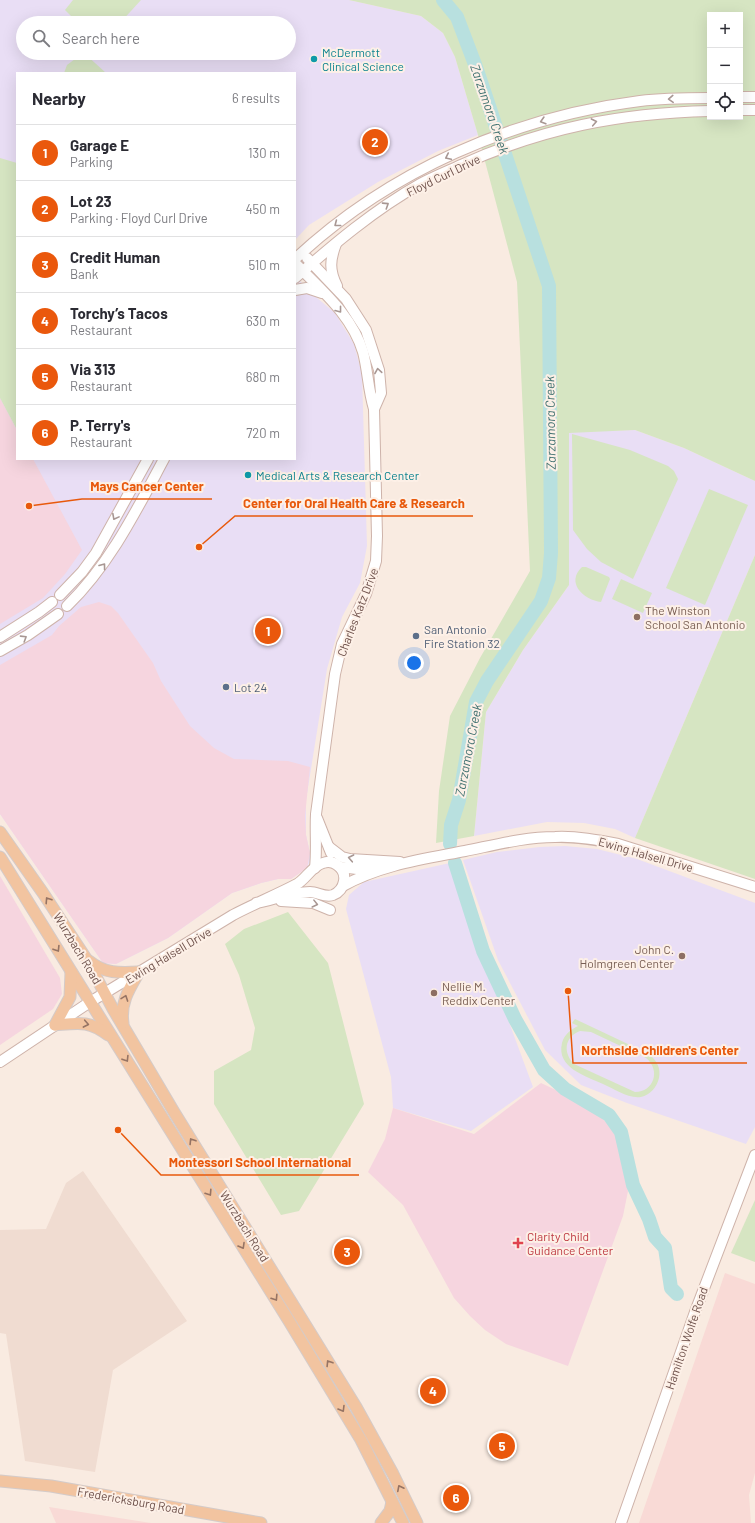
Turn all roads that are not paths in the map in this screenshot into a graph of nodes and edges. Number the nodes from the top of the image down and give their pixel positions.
1 (755, 96) edge
2 (743, 97) edge
3 (707, 98) edge
4 (743, 110) edge
5 (755, 110) edge
6 (707, 111) edge
7 (336, 243) junction
8 (298, 256) edge
9 (311, 263) junction
10 (296, 264) edge
11 (303, 271) junction
12 (296, 277) edge
13 (296, 290) edge
14 (340, 293) junction
15 (325, 294) junction
16 (374, 409) junction
17 (147, 460) edge
18 (163, 460) edge
19 (60, 595) dead end
20 (52, 602) dead end
21 (68, 606) dead end
22 (58, 614) dead end
23 (0, 637) edge
24 (0, 651) edge
25 (316, 814) junction
26 (0, 832) edge
27 (329, 847) junction
28 (0, 857) edge
29 (417, 861) junction
30 (404, 862) junction
31 (339, 866) junction
32 (314, 869) junction
33 (343, 886) junction
34 (755, 887) edge
35 (318, 893) junction
36 (271, 900) junction
37 (256, 903) junction
38 (330, 910) dead end
39 (87, 960) junction
40 (71, 971) junction
41 (139, 972) junction
42 (105, 993) junction
43 (90, 1002) junction
44 (55, 1025) junction
45 (124, 1028) junction
46 (113, 1040) junction
47 (0, 1062) edge
48 (755, 1155) edge
49 (0, 1481) edge
50 (392, 1502) junction
51 (261, 1523) edge
52 (381, 1523) edge
53 (403, 1523) edge
54 (417, 1523) edge
55 (621, 1523) edge

1 - 2 street
3 -> 8 street, Floyd Curl Drive
4 - 5 street
7 -> 6 street, Floyd Curl Drive
7 - 9 street, Floyd Curl Drive
7 - 14 street
8 - 9 street, Charles Katz Drive
9 - 11 street, Floyd Curl Drive
9 - 14 street, Charles Katz Drive
10 - 11 street, Charles Katz Drive
11 - 12 street, Floyd Curl Drive
11 - 15 street, Charles Katz Drive
13 - 15 street
16 -> 14 street, Charles Katz Drive
15 -> 16 street, Charles Katz Drive
16 - 25 street, Charles Katz Drive
17 -> 19 street
21 -> 18 street
20 - 23 street
24 -> 22 street
25 - 27 street, Charles Katz Drive
25 - 32 street, Charles Katz Drive
39 -> 26 main road, Wurzbach Road
30 -> 27 street
27 - 31 street, Charles Katz Drive
28 -> 40 main road, Wurzbach Road
29 - 30 street, Ewing Halsell Drive
29 - 33 street, Ewing Halsell Drive
29 - 34 street, Ewing Halsell Drive
30 - 31 street, Ewing Halsell Drive
31 - 32 street, Ewing Halsell Drive
31 - 33 street
32 - 35 street
32 - 37 street, Ewing Halsell Drive
33 - 35 street, Ewing Halsell Drive
35 - 36 street, Ewing Halsell Drive
36 - 37 street, Ewing Halsell Drive
36 -> 38 street
37 - 41 street, Ewing Halsell Drive
39 - 41 main road
39 - 42 main road, Wurzbach Road
40 - 43 main road, Wurzbach Road
40 - 44 main road
41 - 42 street, Ewing Halsell Drive
45 -> 41 main road
42 - 43 street, Ewing Halsell Drive
42 - 45 main road, Wurzbach Road
43 - 44 street, Ewing Halsell Drive
43 - 46 main road, Wurzbach Road
44 -> 46 main road
44 - 47 street, Ewing Halsell Drive
54 -> 45 main road, Wurzbach Road
46 -> 50 main road, Wurzbach Road
48 - 55 street, Hamilton Wolfe Road
49 - 51 main road, Fredericksburg Road
50 - 52 main road
50 - 53 main road, Wurzbach Road

